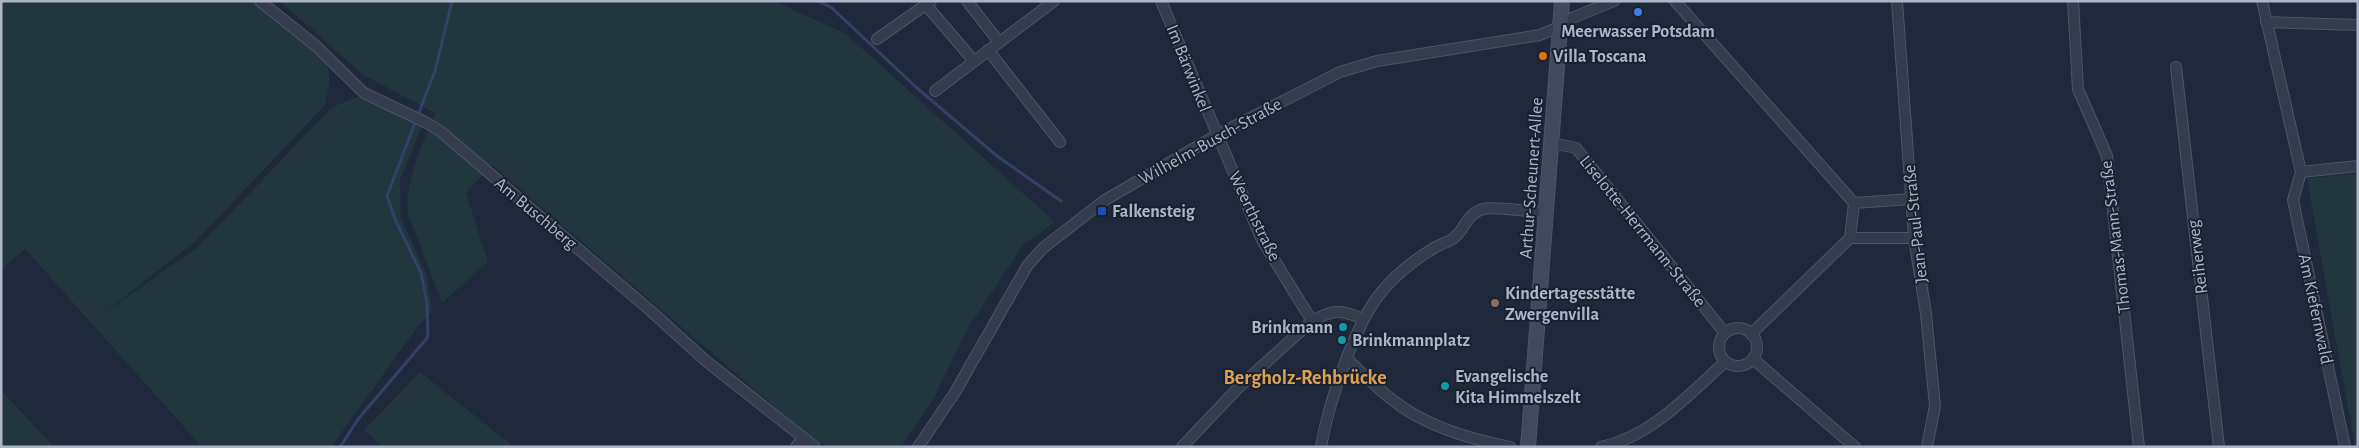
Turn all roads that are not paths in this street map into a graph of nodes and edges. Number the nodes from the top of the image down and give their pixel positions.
1 (260, 1) edge
2 (967, 1) edge
3 (1054, 1) edge
4 (1161, 1) edge
5 (1562, 1) edge
6 (1614, 1) edge
7 (1676, 1) edge
8 (1897, 1) edge
9 (2073, 1) edge
10 (2262, 1) edge
11 (928, 3) edge
12 (2266, 22) junction
13 (2358, 25) edge
14 (1561, 26) junction
15 (877, 39) dead end
16 (999, 42) junction
17 (988, 50) junction
18 (974, 61) junction
19 (2176, 67) dead end
20 (935, 92) dead end
21 (1217, 136) junction
22 (1060, 142) dead end
23 (1552, 143) junction
24 (2358, 166) edge
25 (2301, 172) junction
26 (1911, 199) junction
27 (1854, 203) junction
28 (1547, 213) junction
29 (1850, 238) junction
30 (1914, 238) junction
31 (1363, 319) junction
32 (1312, 321) junction
33 (1725, 333) junction
34 (1751, 334) junction
35 (1347, 359) junction
36 (1753, 359) junction
37 (1725, 362) junction
38 (803, 438) junction
39 (796, 447) edge
40 (815, 447) edge
41 (918, 447) edge
42 (1182, 447) edge
43 (1320, 447) edge
44 (1510, 447) edge
45 (1528, 447) edge
46 (1601, 447) edge
47 (1855, 447) edge
48 (1927, 447) edge
49 (2140, 447) edge
50 (2219, 447) edge
51 (2345, 447) edge

1 - 38 street, Am Buschberg
2 - 16 street
3 - 16 street
4 - 21 street, Im Bärwinkel
5 - 14 main road, Arthur-Scheunert-Allee
6 - 14 street, Wilhelm-Busch-Straße
7 - 27 street
8 - 26 street, Jean-Paul-Straße
9 - 49 street, Thomas-Mann-Straße
10 - 12 street, Am Kiefernwald
11 - 15 street
11 - 18 street
12 - 13 street
12 - 25 street, Am Kiefernwald
14 - 21 street, Wilhelm-Busch-Straße
14 - 23 main road, Arthur-Scheunert-Allee
16 - 17 street
17 - 18 street
17 - 22 street
18 - 20 street
19 - 50 street, Reiherweg
21 - 32 street, Weerthstraße
21 - 41 street, Wilhelm-Busch-Straße
23 - 28 main road, Arthur-Scheunert-Allee
23 - 33 street, Liselotte-Herrmann-Straße
24 - 25 street
25 - 51 street, Am Kiefernwald
26 - 27 street
26 - 30 street, Jean-Paul-Straße
27 - 29 street
28 - 31 street
28 - 45 main road, Arthur-Scheunert-Allee
29 - 30 street
29 - 34 street
30 - 48 street, Jean-Paul-Straße
31 - 32 street
31 - 35 street
32 - 42 street
33 - 34 street
33 - 37 street
34 - 36 street
35 - 43 street
35 - 44 street
36 - 37 street
36 - 47 street
37 - 46 street
38 - 39 street
38 - 40 street, Am Buschberg

